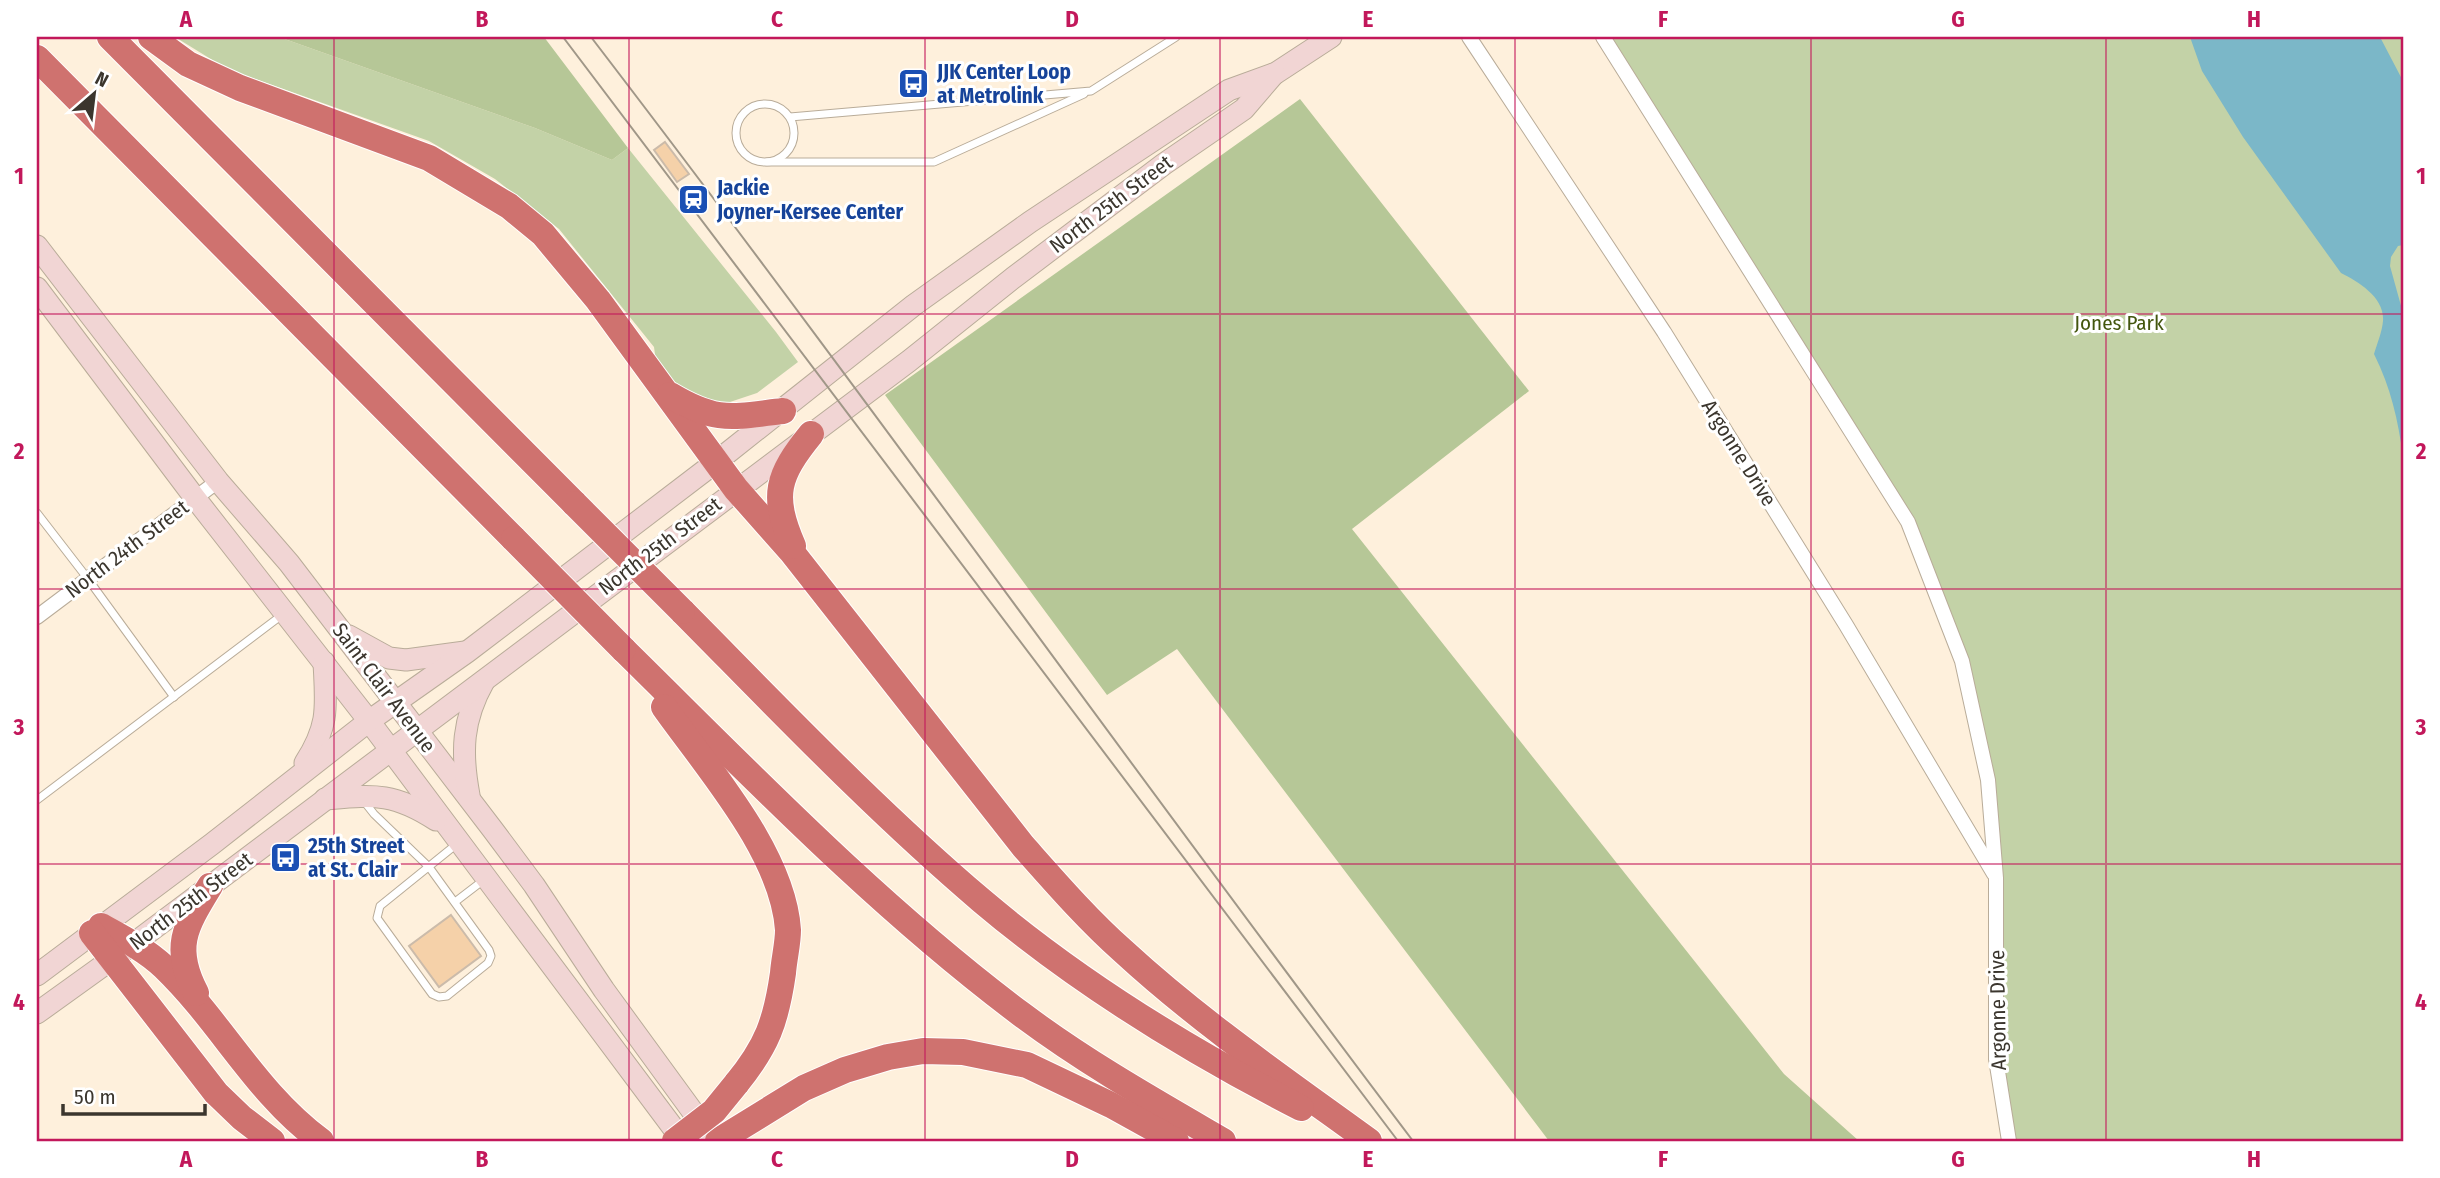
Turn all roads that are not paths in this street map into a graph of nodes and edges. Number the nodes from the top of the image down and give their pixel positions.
1 (110, 37) edge
2 (151, 37) edge
3 (1176, 37) edge
4 (1331, 37) edge
5 (1469, 37) edge
6 (1603, 37) edge
7 (37, 58) edge
8 (1276, 73) junction
9 (1091, 91) junction
10 (790, 117) junction
11 (767, 162) junction
12 (38, 252) edge
13 (37, 288) edge
14 (665, 393) junction
15 (783, 411) junction
16 (811, 434) junction
17 (716, 463) junction
18 (218, 481) junction
19 (736, 489) junction
20 (195, 499) junction
21 (37, 513) edge
22 (800, 563) junction
23 (88, 579) junction
24 (286, 613) junction
25 (37, 617) edge
26 (340, 630) junction
27 (623, 649) junction
28 (467, 652) junction
29 (324, 662) junction
30 (486, 677) junction
31 (174, 697) junction
32 (395, 703) junction
33 (369, 721) junction
34 (416, 730) junction
35 (390, 751) junction
36 (296, 777) junction
37 (360, 796) junction
38 (325, 799) junction
39 (37, 800) edge
40 (471, 801) junction
41 (453, 835) junction
42 (429, 867) junction
43 (486, 878) junction
44 (1996, 878) junction
45 (211, 886) junction
46 (455, 902) junction
47 (97, 930) junction
48 (123, 952) junction
49 (37, 975) edge
50 (205, 1011) junction
51 (37, 1013) edge
52 (272, 1141) edge
53 (321, 1141) edge
54 (675, 1141) edge
55 (683, 1141) edge
56 (716, 1141) edge
57 (1176, 1141) edge
58 (1223, 1141) edge
59 (1367, 1141) edge
60 (2009, 1141) edge

1 - 59 highway, bridge
2 - 14 highway
3 - 9 lane
4 - 8 main road, North 25th Street
5 - 44 street, Argonne Drive
6 - 44 street, Argonne Drive
7 - 27 highway, bridge
8 - 15 main road, North 25th Street
8 - 16 main road, North 25th Street
9 - 10 lane
9 - 11 lane
10 - 11 lane
10 - 11 lane
12 - 18 main road, Saint Clair Avenue
13 - 20 main road, Saint Clair Avenue
14 - 15 highway
14 - 17 highway
15 - 17 main road, North 25th Street
16 - 19 main road, North 25th Street
16 - 22 highway
17 - 19 highway
17 - 28 main road, North 25th Street
18 - 20 street, North 24th Street
18 - 26 main road, Saint Clair Avenue
19 - 22 highway
19 - 30 main road, North 25th Street
20 - 23 street, North 24th Street
20 - 24 main road, Saint Clair Avenue
21 - 23 lane
22 - 59 highway
23 - 25 street, North 24th Street
23 - 31 lane
24 - 29 main road, Saint Clair Avenue
24 - 31 lane
26 - 28 main road
26 - 32 main road, Saint Clair Avenue
27 - 54 highway, bridge
27 - 58 highway
28 - 32 main road, North 25th Street
29 - 33 main road, Saint Clair Avenue
29 - 36 main road
30 - 34 main road, North 25th Street
30 - 40 main road
31 - 39 lane
32 - 33 main road, North 25th Street
32 - 34 main road, Saint Clair Avenue
33 - 35 main road, Saint Clair Avenue
33 - 36 main road, North 25th Street
34 - 35 main road, North 25th Street
34 - 40 main road, Saint Clair Avenue
35 - 38 main road, North 25th Street
35 - 41 main road, Saint Clair Avenue
36 - 47 main road, North 25th Street
37 - 38 main road
37 - 41 main road
37 - 42 lane
38 - 45 main road, North 25th Street
40 - 56 main road, Saint Clair Avenue
41 - 42 lane
41 - 43 main road, Saint Clair Avenue
42 - 46 lane
42 - 46 lane
43 - 46 lane
43 - 55 main road, Saint Clair Avenue
44 - 60 street, Argonne Drive
45 - 48 main road, North 25th Street
45 - 50 highway
47 - 48 highway
47 - 49 main road, North 25th Street
48 - 50 highway
48 - 51 main road, North 25th Street
48 - 52 highway
50 - 53 highway
56 - 57 highway

